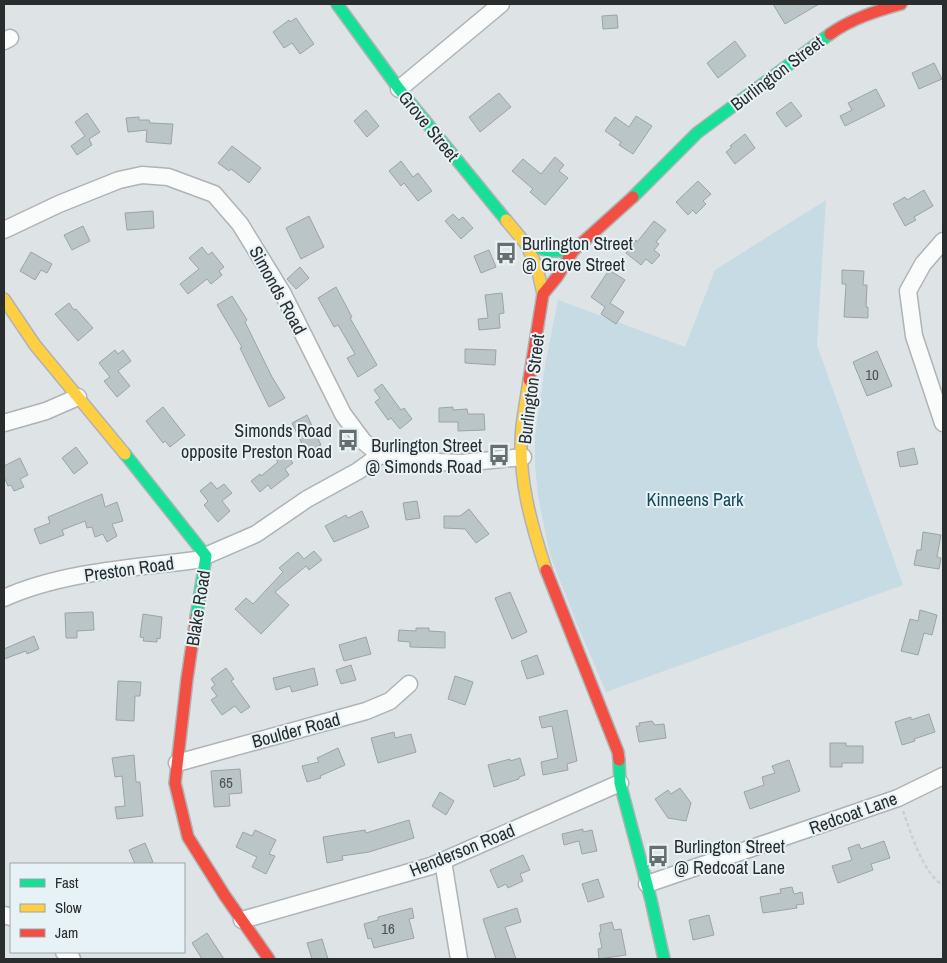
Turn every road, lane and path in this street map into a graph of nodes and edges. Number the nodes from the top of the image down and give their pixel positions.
1 (336, 4) edge
2 (501, 4) edge
3 (900, 4) edge
4 (399, 89) junction
5 (4, 230) edge
6 (943, 241) edge
7 (526, 244) junction
8 (573, 251) junction
9 (543, 294) junction
10 (4, 299) edge
11 (78, 397) junction
12 (4, 423) edge
13 (943, 423) edge
14 (380, 455) junction
15 (524, 457) junction
16 (206, 556) junction
17 (4, 598) edge
18 (409, 684) dead end
19 (177, 763) junction
20 (943, 776) edge
21 (620, 783) junction
22 (898, 798) junction
23 (443, 861) junction
24 (647, 884) junction
25 (943, 885) edge
26 (242, 920) junction
27 (269, 959) edge
28 (459, 959) edge
29 (664, 959) edge

1 - 4 street, Grove Street
2 - 4 street
3 - 8 street, Burlington Street
4 - 7 street, Grove Street
5 - 14 street, Simonds Road
6 - 13 street
7 - 8 street
7 - 9 street, Grove Street
8 - 9 street, Burlington Street
9 - 15 street, Burlington Street
10 - 11 street, Blake Road
11 - 12 street
11 - 16 street, Blake Road
14 - 15 street
14 - 16 street, Preston Road
15 - 21 street, Burlington Street
16 - 17 street, Preston Road
16 - 19 street, Blake Road
18 - 19 street, Boulder Road
19 - 26 street, Blake Road
20 - 22 street, Redcoat Lane
21 - 23 street, Henderson Road
21 - 24 street, Burlington Street
22 - 24 street, Redcoat Lane
22 - 25 path
23 - 26 street, Henderson Road
23 - 28 street
24 - 29 street, Burlington Street
26 - 27 street, Blake Road

